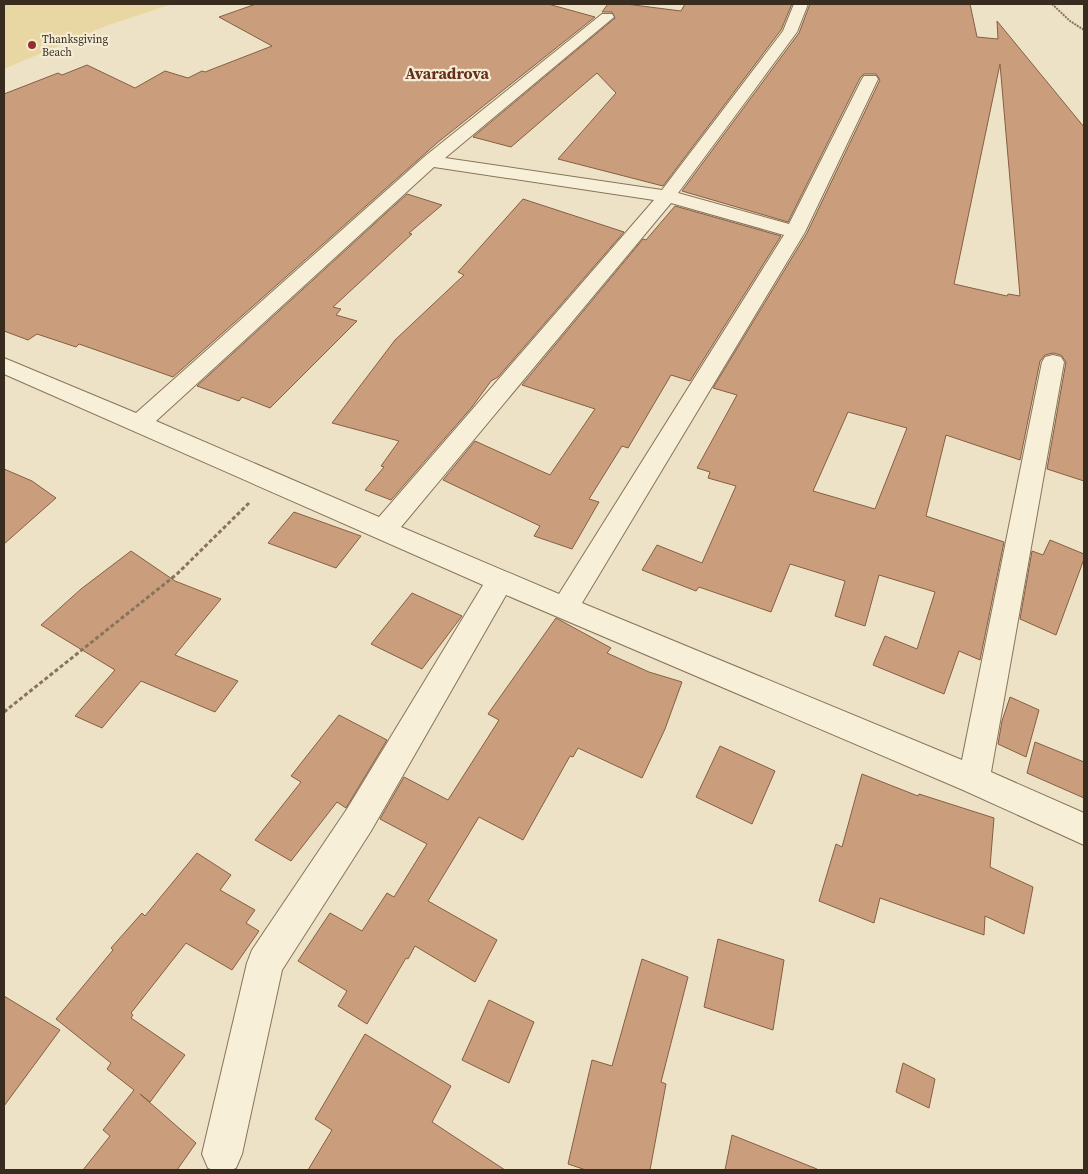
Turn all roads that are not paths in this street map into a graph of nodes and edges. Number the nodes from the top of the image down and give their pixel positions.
1 (801, 4) edge
2 (607, 17) dead end
3 (870, 78) dead end
4 (430, 161) junction
5 (667, 196) junction
6 (795, 232) junction
7 (1053, 362) dead end
8 (4, 365) edge
9 (138, 424) junction
10 (383, 530) junction
11 (500, 581) junction
12 (564, 609) junction
13 (974, 780) junction
14 (1084, 828) edge
15 (222, 1154) dead end

1 - 5 street
2 - 4 street
3 - 6 street
4 - 5 street
4 - 9 street
5 - 6 street
5 - 10 street
6 - 12 street
7 - 13 street
8 - 9 street
9 - 10 street
10 - 11 street
11 - 12 street
11 - 15 street
12 - 13 street
13 - 14 street

